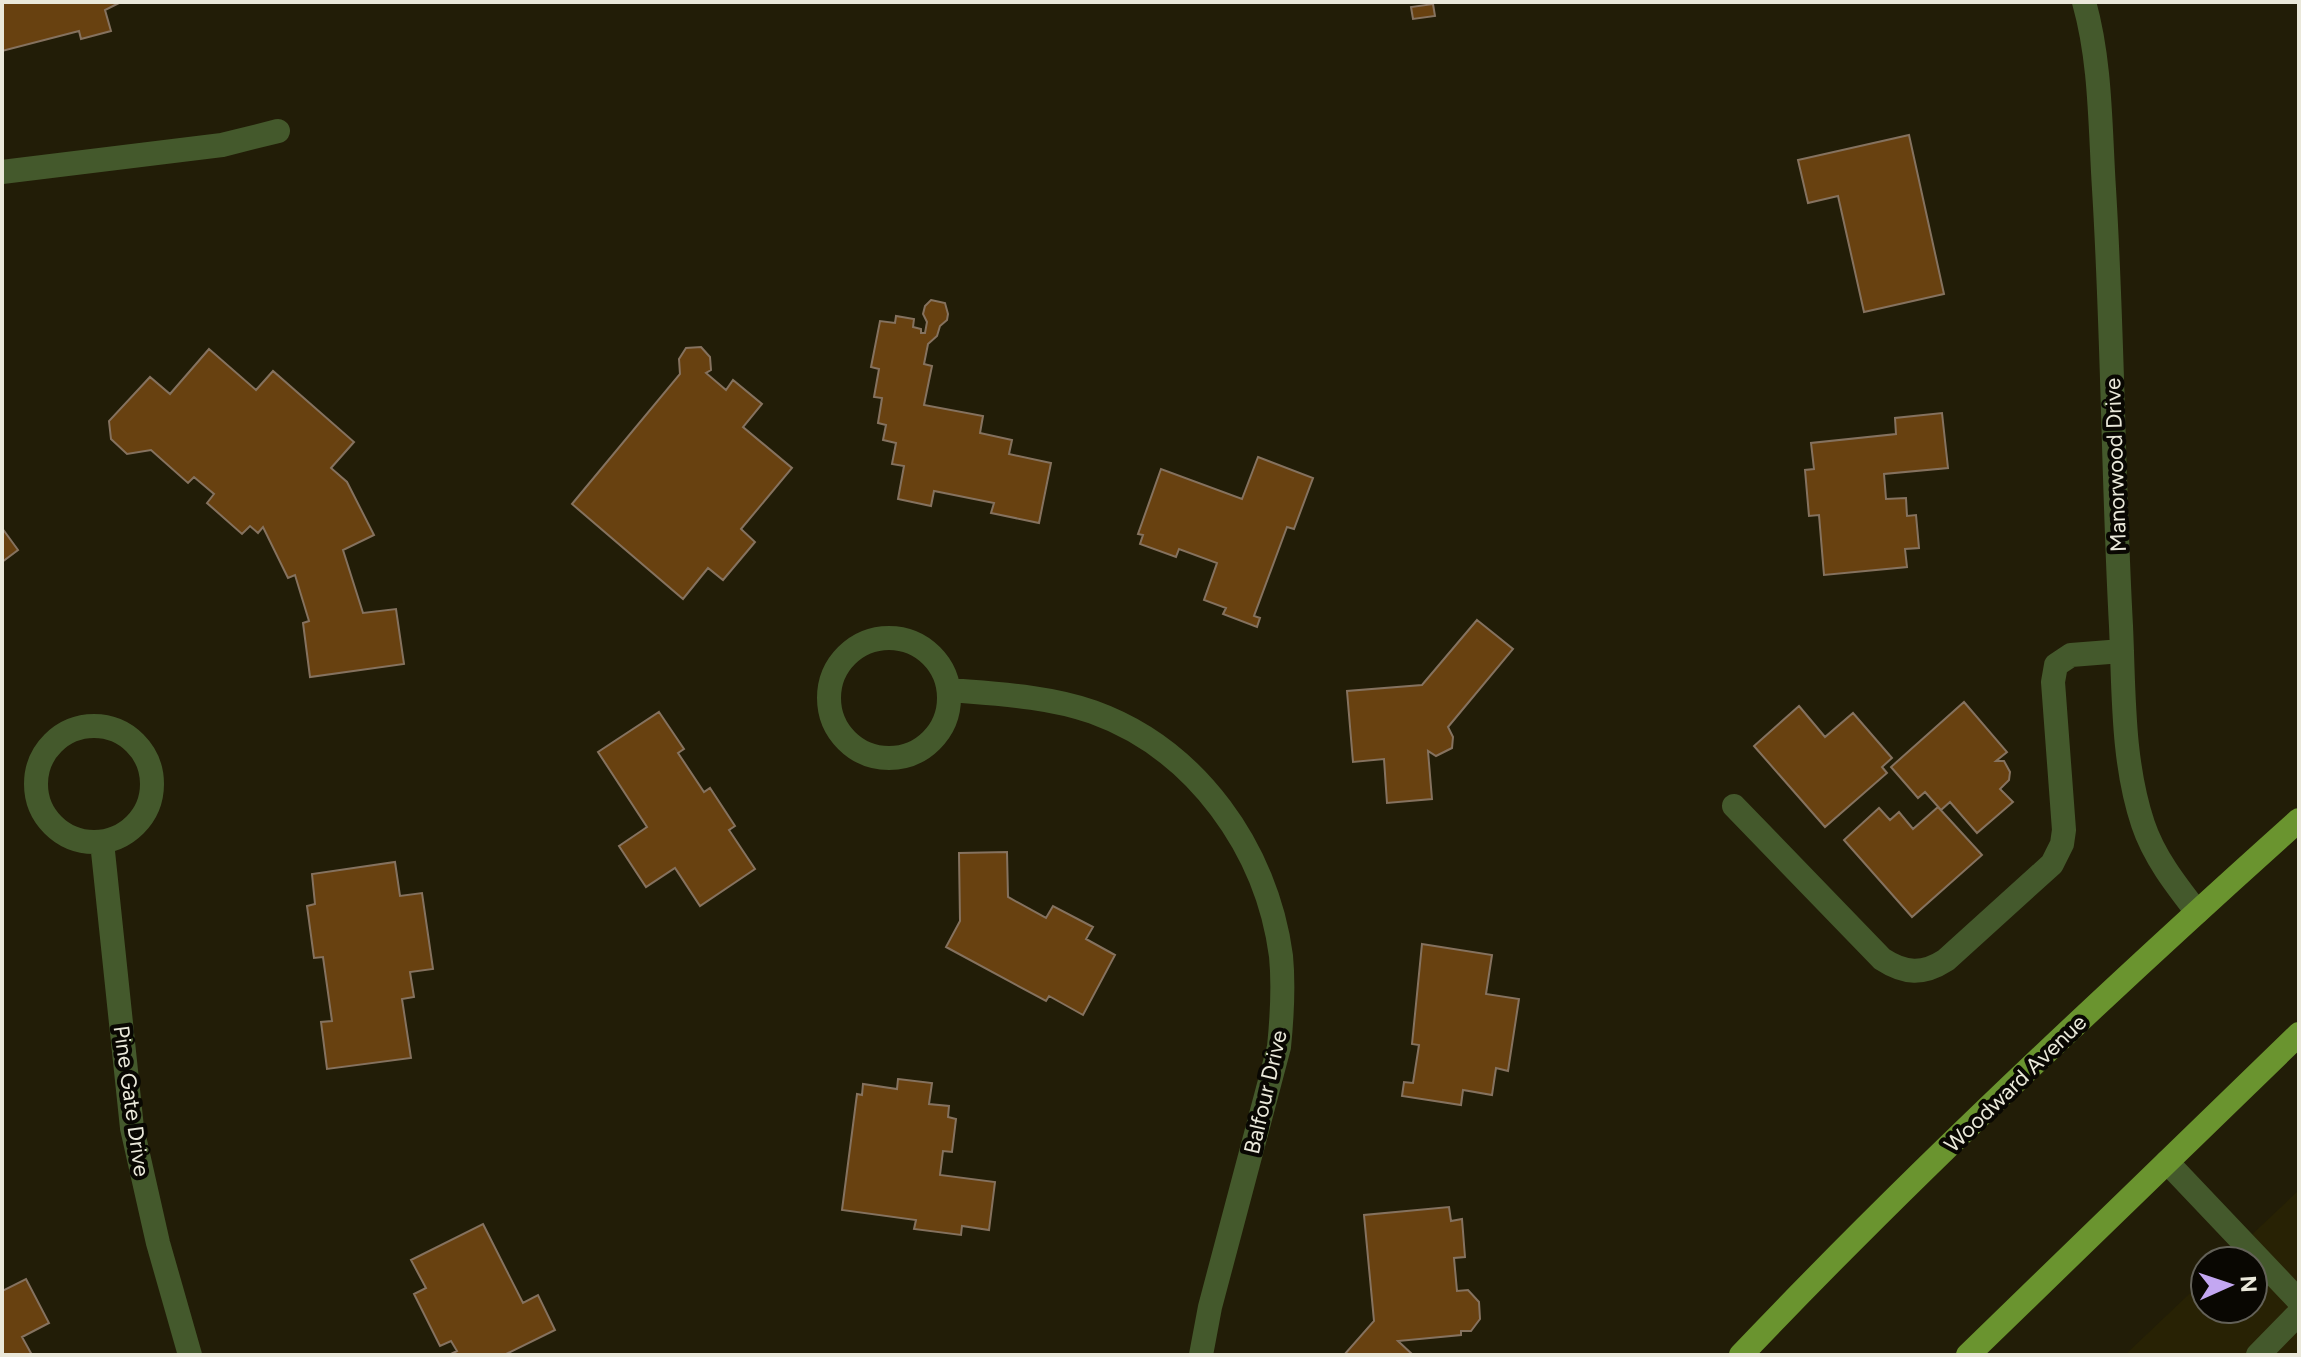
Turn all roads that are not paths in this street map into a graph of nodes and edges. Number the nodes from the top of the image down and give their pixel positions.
1 (2084, 2) edge
2 (278, 131) dead end
3 (2, 172) edge
4 (2122, 651) junction
5 (949, 690) junction
6 (1734, 806) dead end
7 (2299, 820) edge
8 (102, 842) junction
9 (2197, 912) junction
10 (2299, 1034) edge
11 (2167, 1162) junction
12 (2299, 1301) edge
13 (2299, 1313) edge
14 (190, 1355) edge
15 (1201, 1355) edge
16 (1741, 1355) edge
17 (1968, 1355) edge
18 (2258, 1355) edge

1 - 4 street, Manorwood Drive
2 - 3 street
4 - 6 street
4 - 9 street, Manorwood Drive
5 - 5 street
5 - 15 street, Balfour Drive
7 - 9 main road, Woodward Avenue
8 - 8 street
8 - 14 street, Pine Gate Drive
9 - 16 main road, Woodward Avenue
10 - 11 main road
11 - 12 street
11 - 17 main road
13 - 18 street

